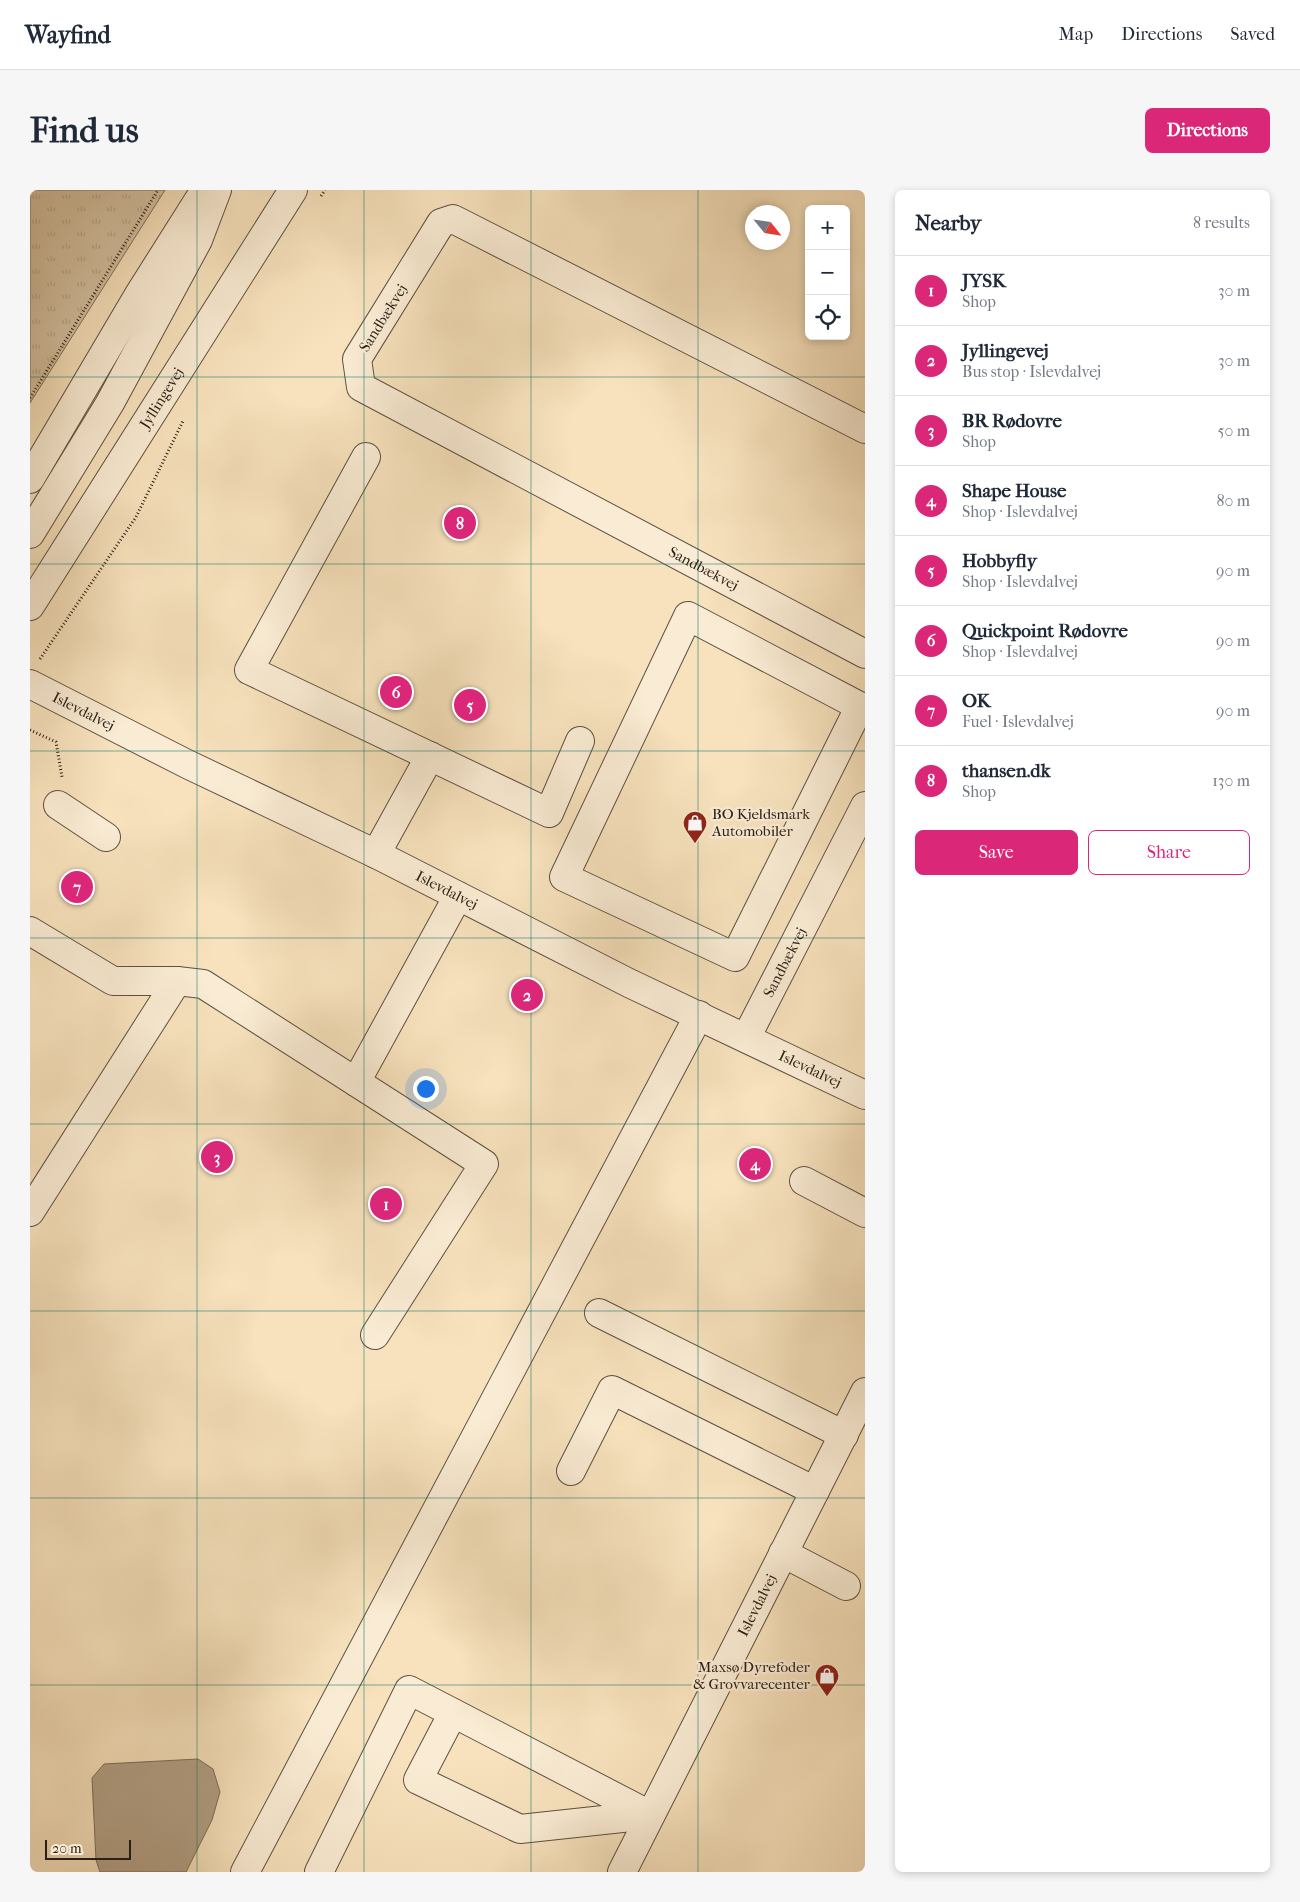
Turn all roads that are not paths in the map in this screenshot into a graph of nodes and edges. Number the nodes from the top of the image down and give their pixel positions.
1 (205, 190) edge
2 (217, 190) edge
3 (293, 190) edge
4 (865, 429) edge
5 (366, 457) dead end
6 (30, 479) edge
7 (30, 534) edge
8 (30, 606) edge
9 (865, 654) edge
10 (33, 675) edge
11 (862, 708) edge
12 (580, 741) dead end
13 (430, 756) junction
14 (58, 805) road end
15 (865, 806) edge
16 (106, 837) dead end
17 (376, 854) junction
18 (458, 896) junction
19 (30, 931) edge
20 (177, 981) junction
21 (699, 1016) junction
22 (746, 1038) junction
23 (356, 1082) junction
24 (865, 1095) edge
25 (804, 1181) dead end
26 (32, 1206) edge
27 (865, 1213) edge
28 (599, 1313) dead end
29 (375, 1335) dead end
30 (865, 1392) edge
31 (844, 1435) junction
32 (571, 1471) dead end
33 (815, 1491) junction
34 (783, 1553) junction
35 (846, 1586) dead end
36 (452, 1713) junction
37 (650, 1815) junction
38 (245, 1872) edge
39 (319, 1872) edge
40 (622, 1872) edge

1 - 6 street
2 - 7 street
3 - 8 street, Jyllingevej
4 - 9 street, Sandbækvej
5 - 13 street
10 - 17 street, Islevdalvej
11 - 11 street
12 - 13 street
13 - 17 street
14 - 16 street
15 - 22 street, Sandbækvej
17 - 18 street, Islevdalvej
18 - 21 street, Islevdalvej
18 - 23 street
19 - 20 street
20 - 23 street
20 - 26 street
21 - 22 street, Islevdalvej
21 - 38 street
22 - 24 street, Islevdalvej
23 - 29 street
25 - 27 street
28 - 31 street
30 - 31 street, Islevdalvej
31 - 33 street, Islevdalvej
32 - 33 street
33 - 34 street, Islevdalvej
34 - 35 street
34 - 37 street, Islevdalvej
36 - 37 street
36 - 37 street
36 - 39 street
37 - 40 street, Islevdalvej

